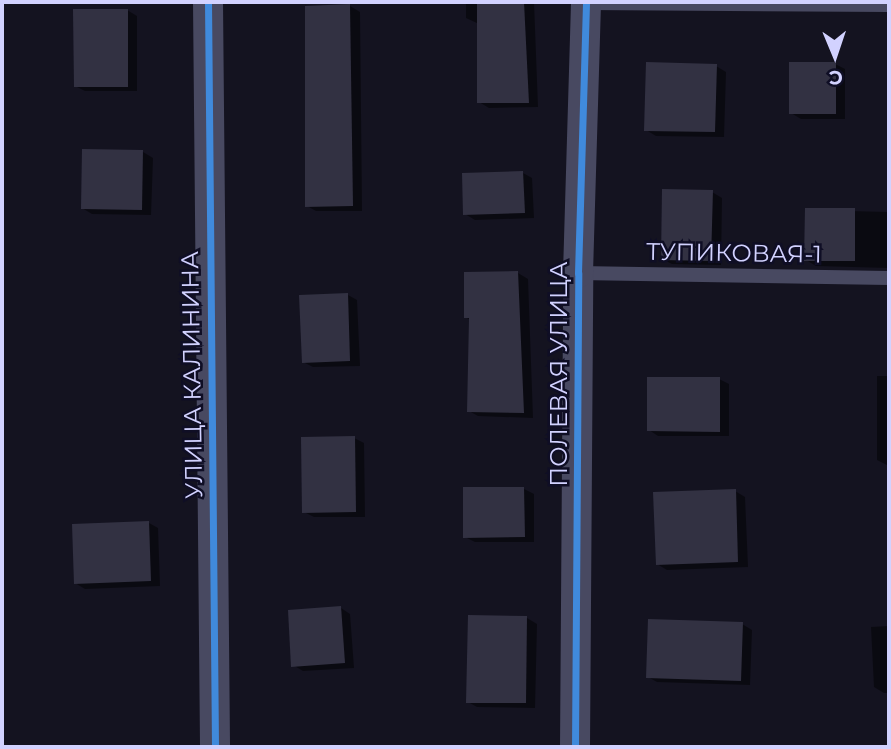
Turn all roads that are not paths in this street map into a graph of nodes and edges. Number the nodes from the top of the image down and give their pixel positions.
1 (208, 2) edge
2 (586, 2) edge
3 (889, 5) edge
4 (578, 273) junction
5 (889, 278) edge
6 (215, 747) edge
7 (575, 747) edge

1 - 6 street, УЛИЦА КАЛИНИНА
2 - 3 lane
2 - 4 street, ПОЛЕВАЯ УЛИЦА
4 - 5 lane, ТУПИКОВАЯ-1
4 - 7 street, ПОЛЕВАЯ УЛИЦА

